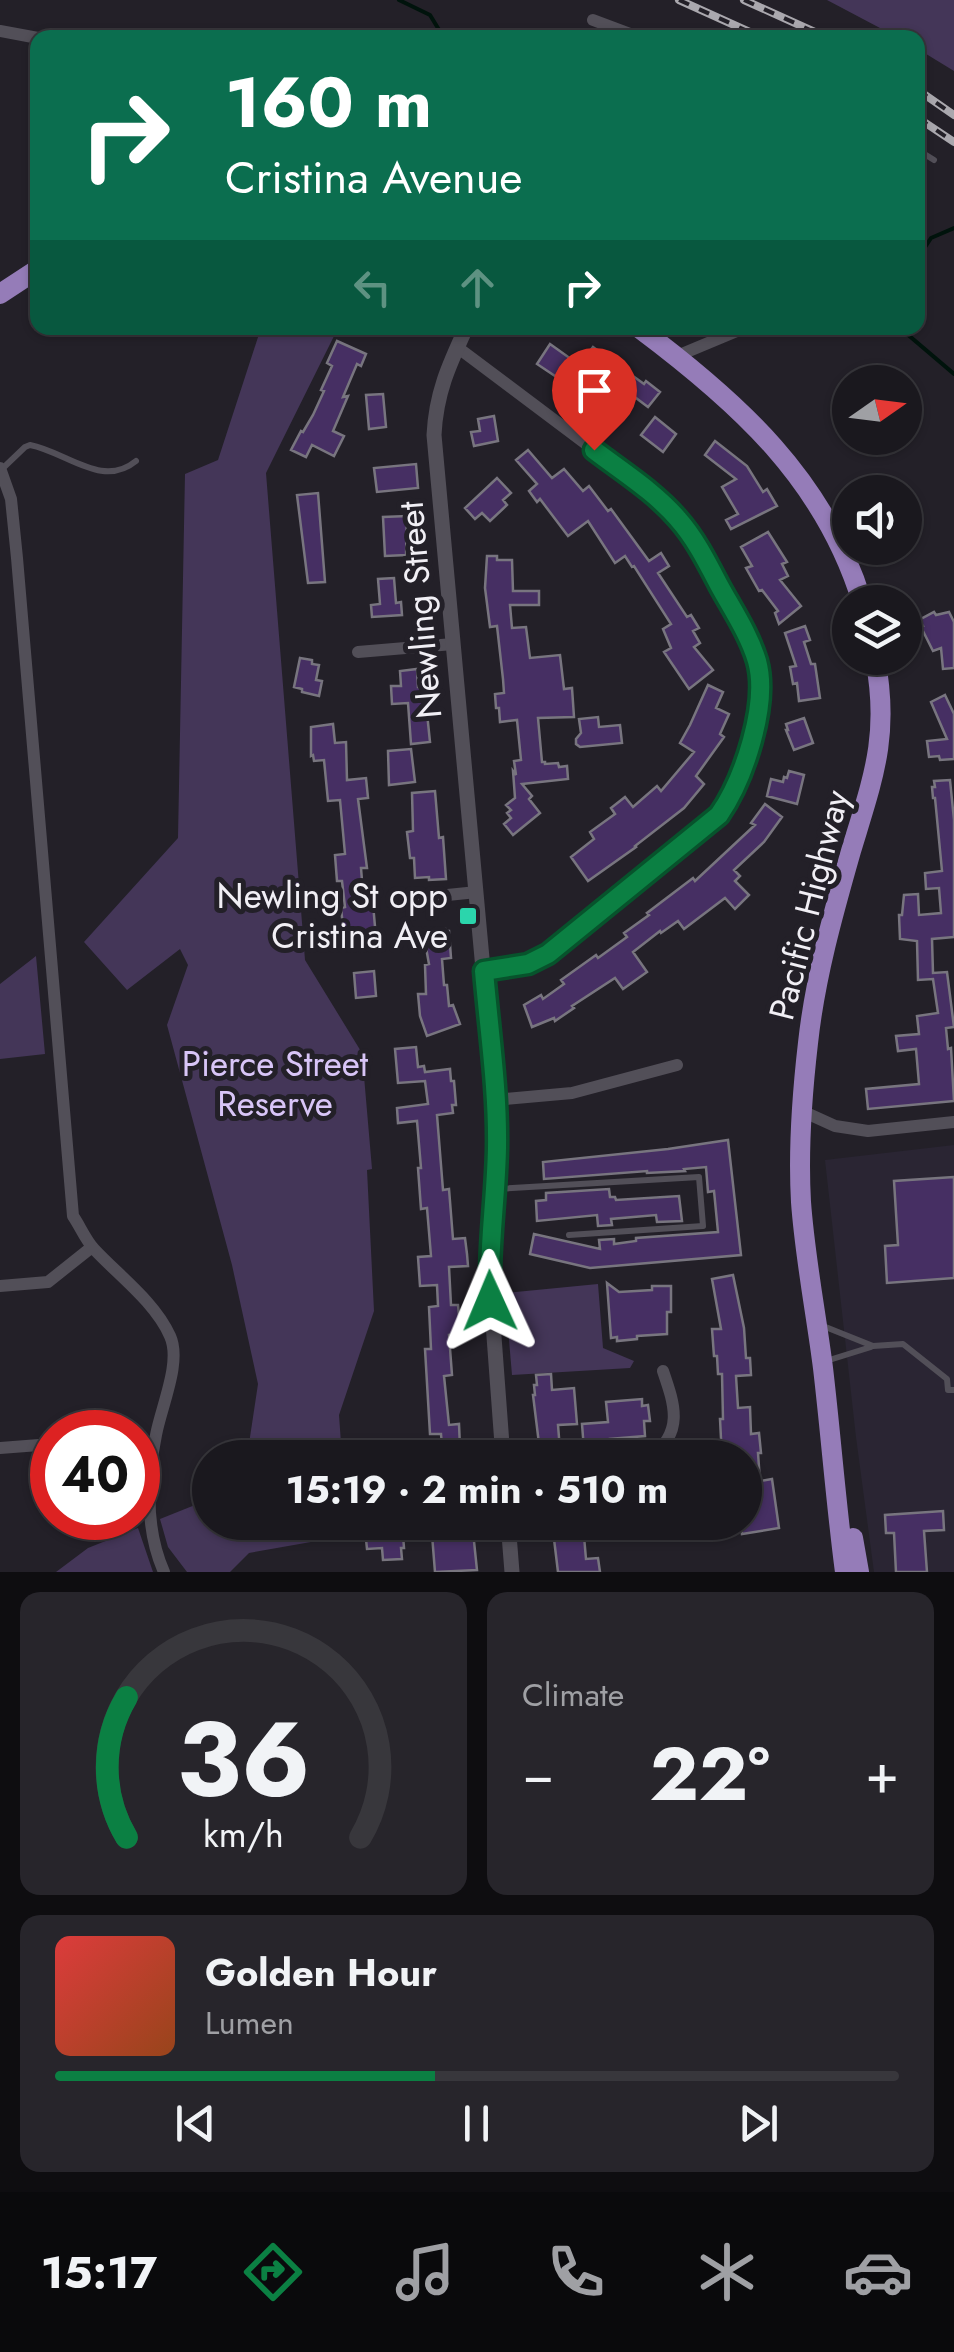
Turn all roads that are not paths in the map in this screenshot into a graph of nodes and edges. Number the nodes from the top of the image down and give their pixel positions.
1 (592, 20) dead end
2 (619, 30) edge
3 (0, 31) edge
4 (30, 37) edge
5 (925, 154) edge
6 (934, 160) dead end
7 (30, 274) edge
8 (0, 294) edge
9 (462, 335) edge
10 (648, 335) edge
11 (727, 335) edge
12 (457, 346) junction
13 (677, 356) junction
14 (136, 461) dead end
15 (0, 469) edge
16 (17, 558) junction
17 (0, 564) edge
18 (857, 585) edge
19 (453, 644) junction
20 (358, 652) dead end
21 (877, 675) edge
22 (477, 892) junction
23 (408, 899) dead end
24 (484, 971) junction
25 (678, 1066) dead end
26 (496, 1100) junction
27 (802, 1110) junction
28 (954, 1122) edge
29 (496, 1189) junction
30 (569, 1235) dead end
31 (92, 1247) junction
32 (0, 1286) edge
33 (817, 1324) junction
34 (872, 1346) junction
35 (822, 1362) junction
36 (663, 1371) dead end
37 (954, 1390) edge
38 (828, 1408) junction
39 (160, 1420) edge
40 (502, 1440) edge
41 (667, 1440) edge
42 (30, 1446) edge
43 (0, 1448) edge
44 (154, 1540) edge
45 (509, 1540) edge
46 (164, 1572) edge
47 (512, 1572) edge
48 (845, 1572) edge
49 (859, 1572) edge

1 - 2 street
3 - 4 street
5 - 6 lane
7 - 8 main road
9 - 12 street, Newling Street
10 - 13 main road
11 - 13 street
12 - 19 street, Newling Street
12 - 24 street
13 - 18 main road
14 - 15 lane
15 - 16 street
16 - 17 street
16 - 31 street
19 - 20 street
19 - 22 street, Newling Street
21 - 27 main road, Pacific Highway
22 - 23 street
22 - 24 street, Newling Street
24 - 26 street, Newling Street
25 - 26 street
26 - 29 street, Newling Street
27 - 28 street
27 - 33 main road, Pacific Highway
29 - 30 lane
29 - 40 street, Newling Street
31 - 32 street
31 - 39 street
33 - 34 lane
33 - 35 main road, Pacific Highway
34 - 35 lane
34 - 37 lane
35 - 38 main road, Pacific Highway
36 - 41 street
38 - 48 main road, Pacific Highway
38 - 49 main road, Pacific Highway
42 - 43 street
44 - 46 street
45 - 47 street

